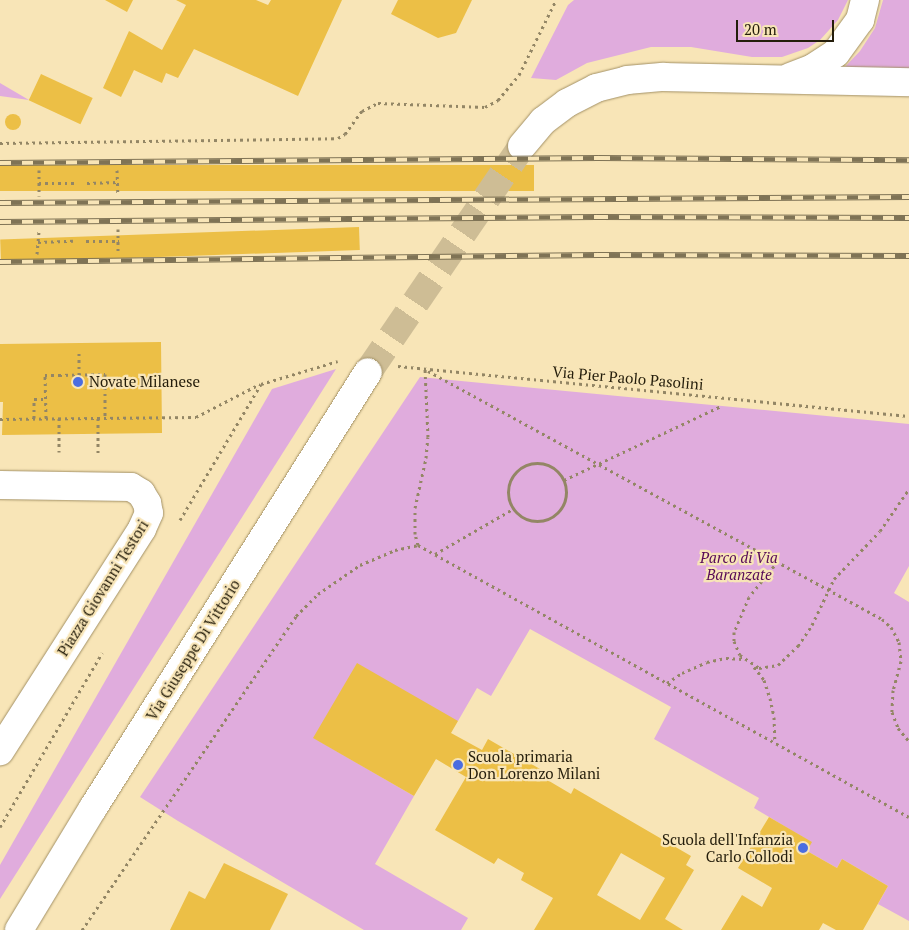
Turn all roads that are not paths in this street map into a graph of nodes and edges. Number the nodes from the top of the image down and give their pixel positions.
1 (865, 0) edge
2 (774, 81) junction
3 (909, 82) edge
4 (522, 146) tunnel mouth
5 (379, 368) tunnel mouth
6 (0, 485) edge
7 (0, 751) edge
8 (19, 930) edge

1 - 2 street
2 - 3 street
2 - 4 street
5 - 8 street, Via Giuseppe Di Vittorio
6 - 7 street, Piazza Giovanni Testori

